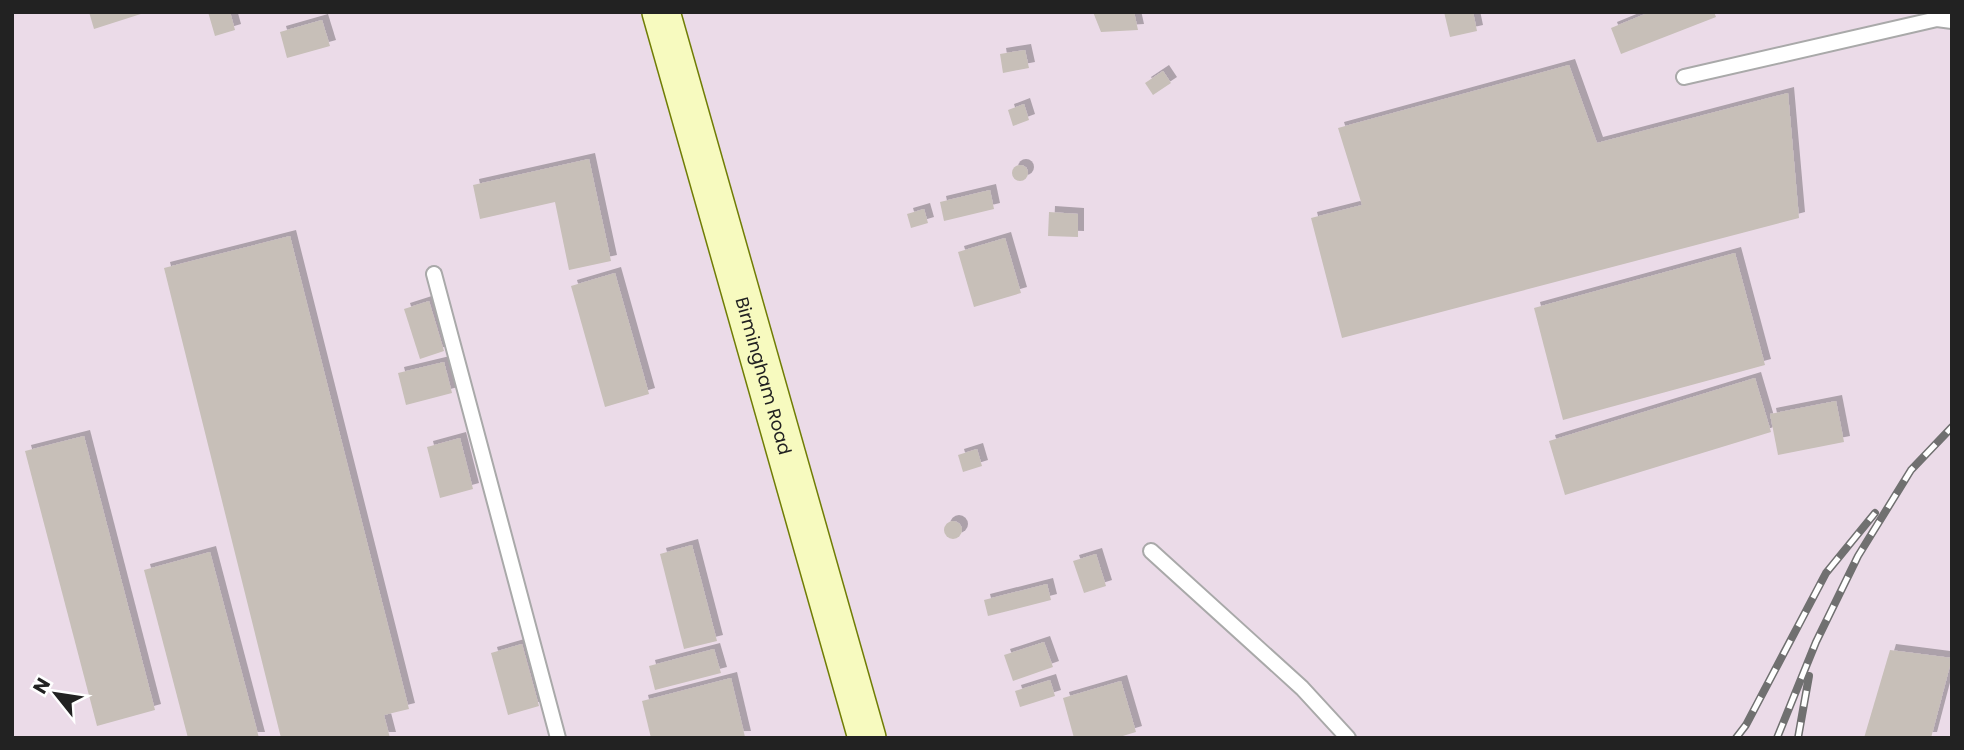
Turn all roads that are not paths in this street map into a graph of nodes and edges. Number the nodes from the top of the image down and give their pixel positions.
1 (661, 12) edge
2 (1952, 21) edge
3 (1685, 77) dead end
4 (434, 274) dead end
5 (1151, 551) dead end
6 (558, 738) edge
7 (867, 738) edge
8 (1348, 738) edge

1 - 7 street, Birmingham Road
2 - 3 lane
4 - 6 lane
5 - 8 lane

